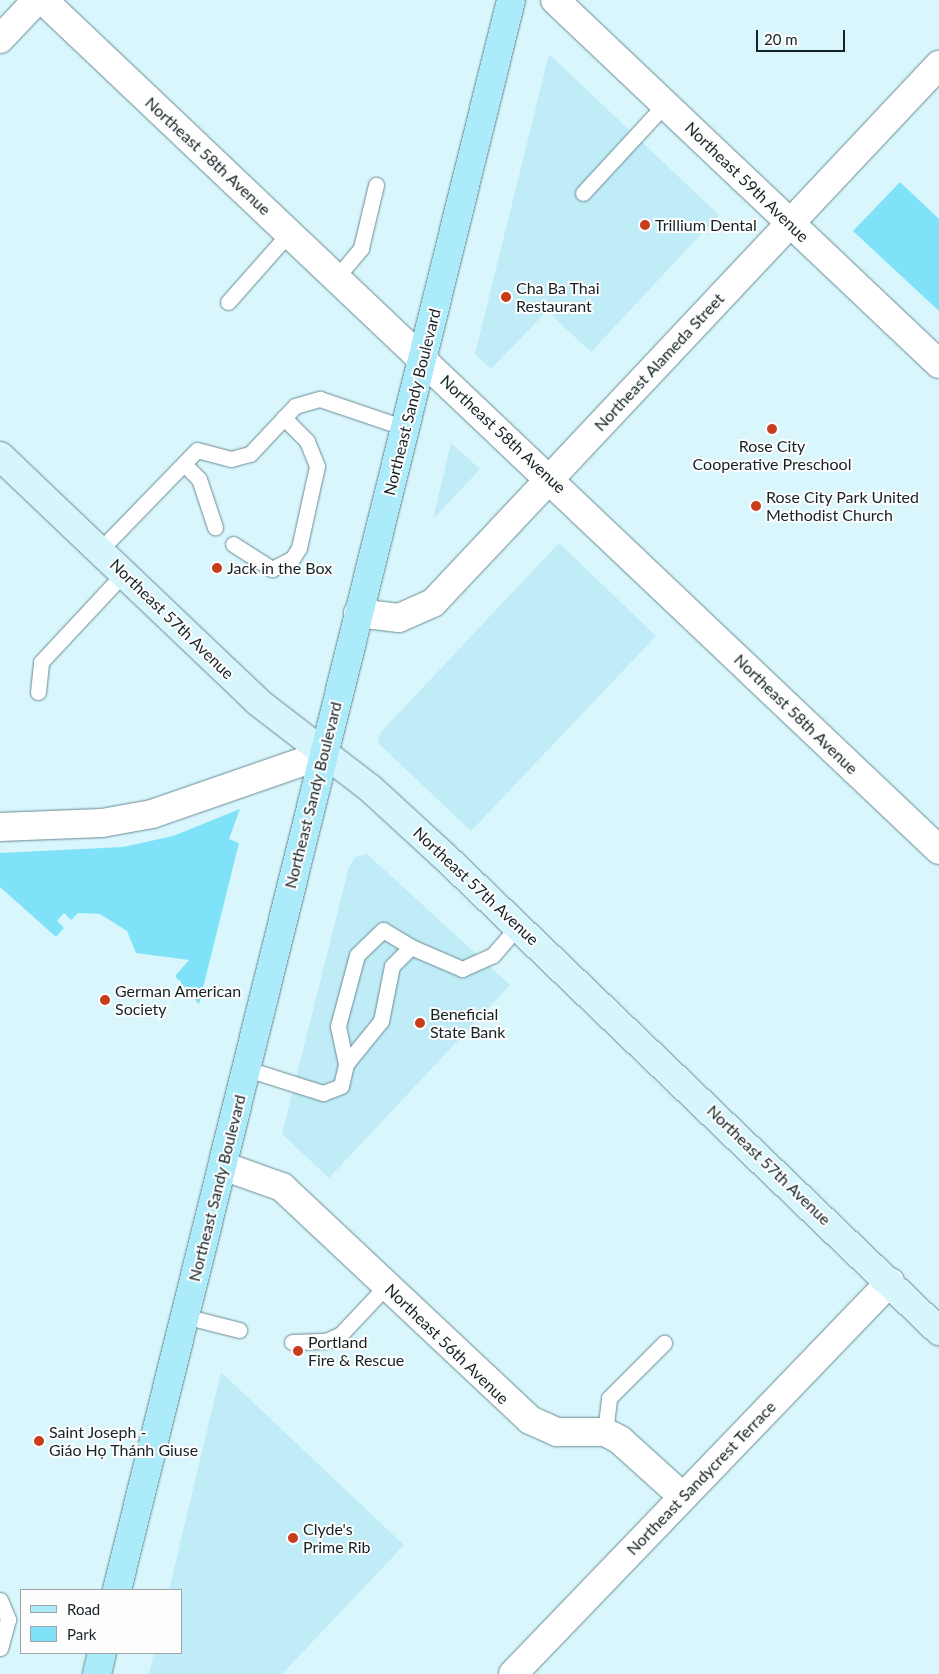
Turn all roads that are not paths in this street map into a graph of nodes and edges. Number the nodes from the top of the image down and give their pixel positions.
1 (37, 0) edge
2 (42, 0) edge
3 (511, 0) edge
4 (555, 0) edge
5 (0, 39) edge
6 (939, 65) edge
7 (665, 104) junction
8 (376, 185) dead end
9 (584, 193) dead end
10 (789, 223) junction
11 (290, 233) junction
12 (337, 277) junction
13 (228, 302) dead end
14 (423, 359) junction
15 (939, 364) edge
16 (284, 418) junction
17 (405, 428) junction
18 (0, 456) edge
19 (184, 464) junction
20 (550, 478) junction
21 (215, 527) dead end
22 (233, 544) dead end
23 (100, 550) junction
24 (124, 573) junction
25 (358, 612) junction
26 (38, 692) dead end
27 (322, 755) junction
28 (0, 827) edge
29 (939, 850) edge
30 (519, 925) junction
31 (411, 947) junction
32 (346, 1064) junction
33 (246, 1068) junction
34 (223, 1166) junction
35 (890, 1282) junction
36 (386, 1286) junction
37 (184, 1316) junction
38 (239, 1330) dead end
39 (939, 1331) edge
40 (292, 1342) dead end
41 (664, 1343) dead end
42 (605, 1432) junction
43 (682, 1496) junction
44 (117, 1589) edge
45 (0, 1600) edge
46 (0, 1648) edge
47 (102, 1654) edge
48 (97, 1674) edge
49 (513, 1674) edge

1 - 5 street
2 - 11 street, Northeast 58th Avenue
3 - 14 main road, Northeast Sandy Boulevard
4 - 7 street, Northeast 59th Avenue
6 - 10 street, Northeast Alameda Street
7 - 9 lane
7 - 10 street, Northeast 59th Avenue
8 - 12 lane
10 - 15 street, Northeast 59th Avenue
10 - 20 street, Northeast Alameda Street
11 - 12 street, Northeast 58th Avenue
11 - 13 lane
12 - 14 street, Northeast 58th Avenue
14 - 17 main road, Northeast Sandy Boulevard
14 - 20 street, Northeast 58th Avenue
16 - 17 lane
16 - 19 lane
16 - 22 lane
17 - 25 main road, Northeast Sandy Boulevard
18 - 23 main road, Northeast 57th Avenue
19 - 21 lane
19 - 23 lane
20 - 25 street, Northeast Alameda Street
20 - 29 street, Northeast 58th Avenue
23 - 24 main road, Northeast 57th Avenue
24 - 26 lane
24 - 27 main road, Northeast 57th Avenue
25 - 27 main road, Northeast Sandy Boulevard
27 - 28 street
27 - 30 main road, Northeast 57th Avenue
27 - 33 main road, Northeast Sandy Boulevard
30 - 31 lane
30 - 35 main road, Northeast 57th Avenue
31 - 32 lane
31 - 32 lane
32 - 33 lane
33 - 34 main road, Northeast Sandy Boulevard
34 - 36 street, Northeast 56th Avenue
34 - 37 main road, Northeast Sandy Boulevard
35 - 39 main road, Northeast 57th Avenue
35 - 43 street, Northeast Sandycrest Terrace
36 - 40 lane
36 - 42 street, Northeast 56th Avenue
37 - 38 lane
37 - 44 main road, Northeast Sandy Boulevard
41 - 42 lane
42 - 43 street
43 - 49 street, Northeast Sandycrest Terrace
45 - 46 lane
47 - 48 main road

